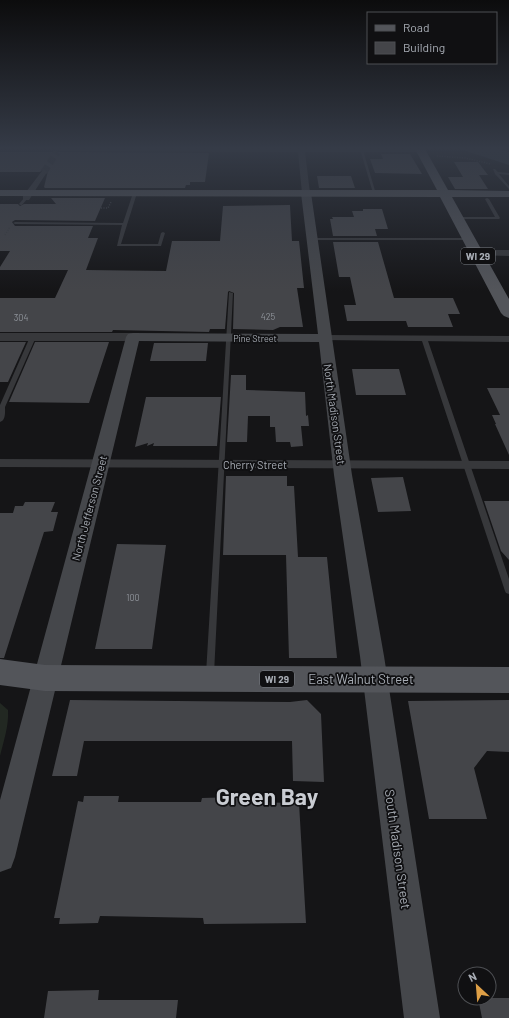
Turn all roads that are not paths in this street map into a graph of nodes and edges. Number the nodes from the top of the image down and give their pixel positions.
1 (134, 196) edge
2 (306, 196) edge
3 (446, 196) edge
4 (18, 197) edge
5 (106, 197) edge
6 (456, 197) edge
7 (0, 198) edge
8 (25, 198) junction
9 (487, 198) junction
10 (509, 199) edge
11 (458, 218) junction
12 (15, 224) dead end
13 (124, 224) junction
14 (163, 233) dead end
15 (311, 239) junction
16 (469, 239) junction
17 (477, 253) junction
18 (509, 253) edge
19 (231, 293) dead end
20 (509, 313) edge
21 (0, 337) edge
22 (33, 337) junction
23 (133, 338) junction
24 (228, 338) junction
25 (325, 338) junction
26 (424, 338) junction
27 (509, 339) edge
28 (0, 420) edge
29 (0, 463) edge
30 (100, 464) junction
31 (221, 464) junction
32 (342, 464) junction
33 (467, 465) junction
34 (509, 465) edge
35 (509, 591) edge
36 (0, 672) edge
37 (45, 678) junction
38 (210, 678) junction
39 (375, 679) junction
40 (509, 680) edge
41 (0, 684) edge
42 (0, 857) edge
43 (422, 1018) edge

1 - 13 lane
2 - 15 main road, North Madison Street
3 - 11 main road, WI 29
4 - 8 main road
5 - 8 main road
6 - 9 main road
7 - 8 main road
9 - 10 main road
9 - 11 lane
11 - 16 main road, WI 29
12 - 13 lane
13 - 14 lane
15 - 16 lane
15 - 25 main road, North Madison Street
16 - 17 main road, WI 29
17 - 18 street
17 - 20 main road, WI 29
19 - 24 lane
21 - 22 street, Pine Street
22 - 23 street, Pine Street
22 - 28 lane
23 - 24 main road, Pine Street
23 - 30 main road, North Jefferson Street
24 - 25 main road, Pine Street
24 - 31 lane
25 - 26 street, Pine Street
25 - 32 main road, North Madison Street
26 - 27 street, Pine Street
26 - 33 lane
29 - 30 street, Cherry Street
30 - 31 street, Cherry Street
30 - 37 main road, North Jefferson Street
31 - 32 street, Cherry Street
31 - 38 lane
32 - 33 street, Cherry Street
32 - 39 main road, North Madison Street
33 - 34 street, Cherry Street
33 - 35 lane
36 - 37 main road, East Walnut Street / WI 29
37 - 38 main road, East Walnut Street / WI 29
37 - 41 main road, East Walnut Street / WI 29
37 - 42 main road, North Jefferson Street
38 - 39 main road, East Walnut Street / WI 29
39 - 40 main road, East Walnut Street / WI 29
39 - 43 main road, South Madison Street

